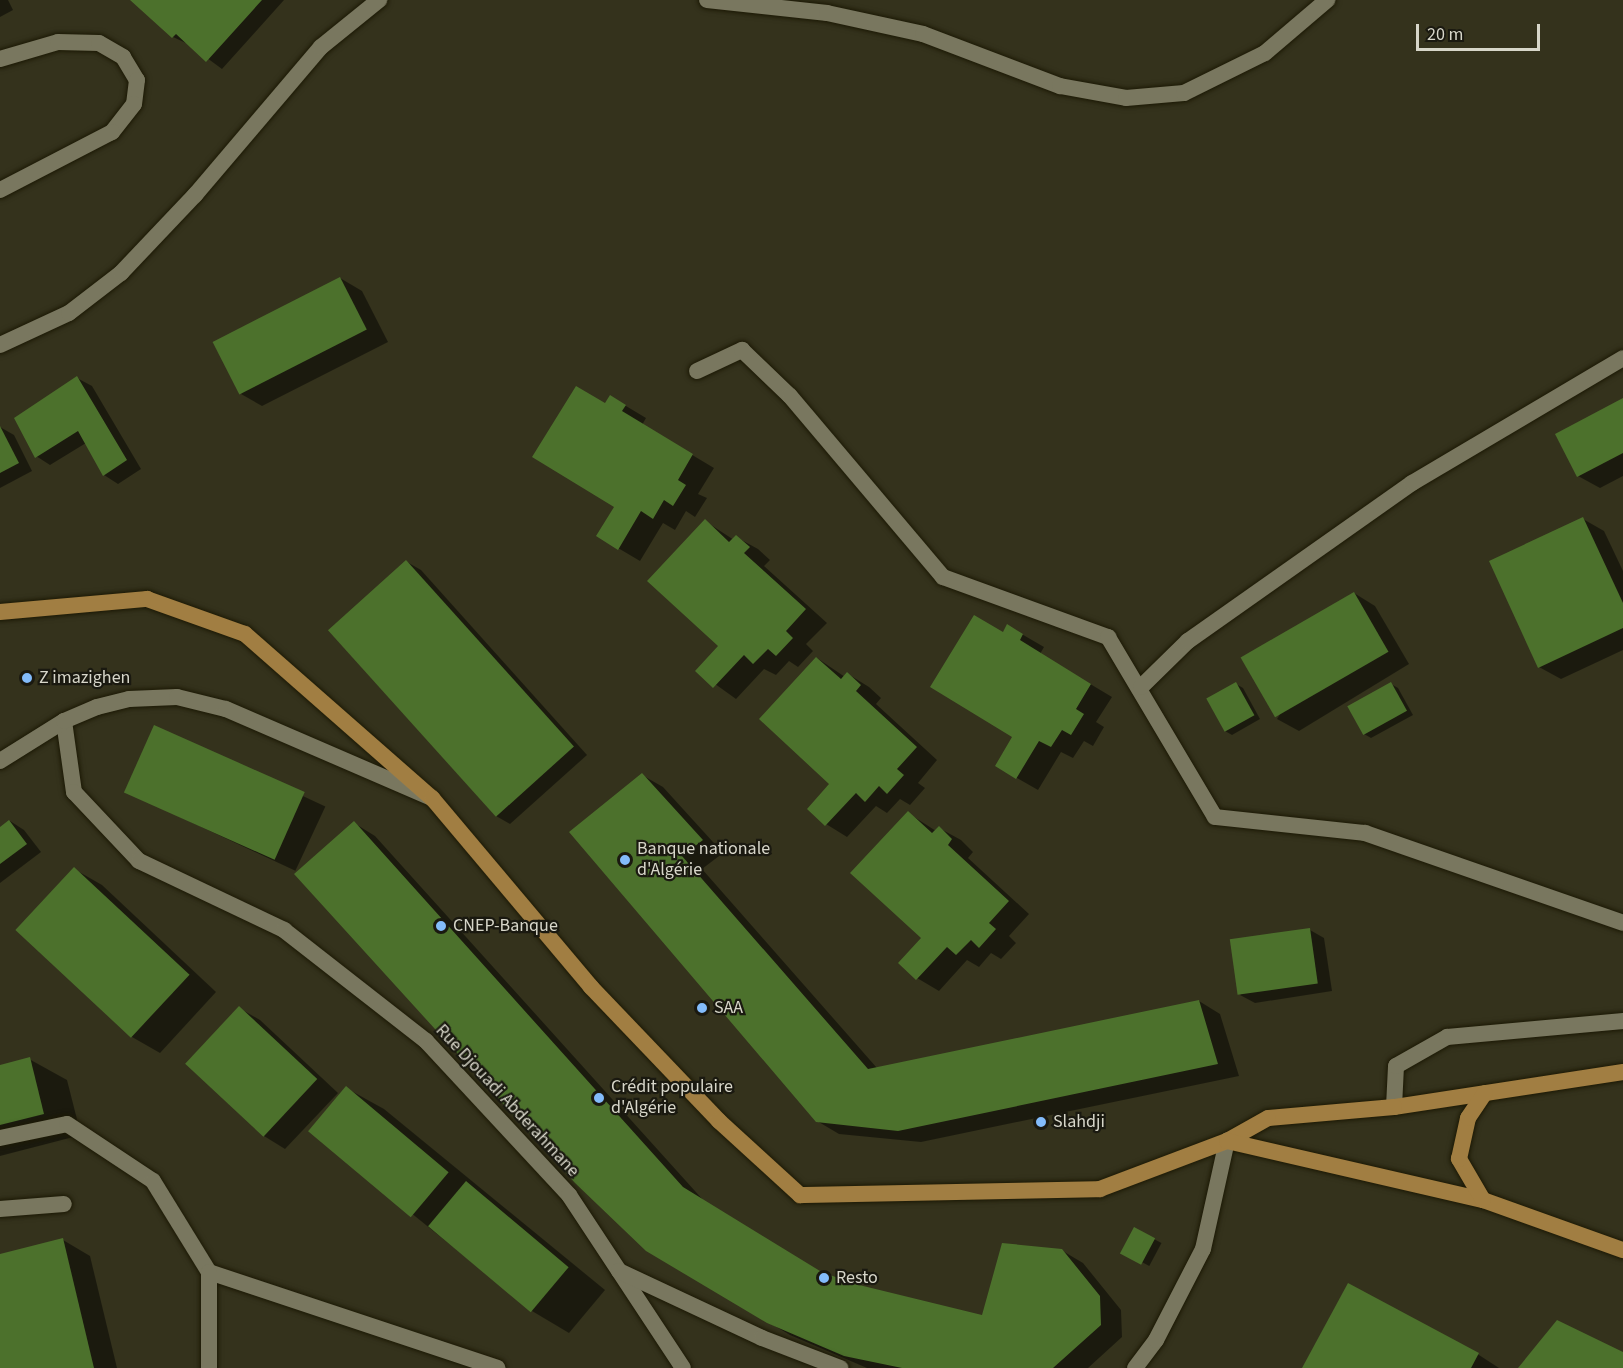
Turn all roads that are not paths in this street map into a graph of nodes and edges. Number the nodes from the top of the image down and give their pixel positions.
1 (379, 0) edge
2 (707, 0) edge
3 (1327, 0) edge
4 (0, 59) edge
5 (0, 190) edge
6 (0, 345) edge
7 (1623, 358) edge
8 (697, 371) dead end
9 (0, 612) edge
10 (1141, 687) junction
11 (64, 721) junction
12 (0, 761) edge
13 (432, 798) junction
14 (1623, 923) edge
15 (1623, 1021) edge
16 (1623, 1072) edge
17 (1485, 1093) junction
18 (1394, 1107) junction
19 (0, 1138) edge
20 (1227, 1141) junction
21 (1483, 1200) junction
22 (64, 1204) dead end
23 (0, 1209) edge
24 (1623, 1250) edge
25 (618, 1270) junction
26 (209, 1272) junction
27 (209, 1368) edge
28 (497, 1368) edge
29 (682, 1368) edge
30 (840, 1368) edge
31 (1135, 1368) edge

1 - 6 street
2 - 3 street
4 - 5 street
7 - 10 street
8 - 10 street
9 - 13 main road
10 - 14 street
11 - 12 street
11 - 13 street
11 - 25 street, Rue Djouadi Abderahmane
13 - 20 main road
15 - 18 street
16 - 17 main road
17 - 18 main road
17 - 21 main road
18 - 20 main road
19 - 26 street
20 - 21 main road
20 - 31 street
21 - 24 main road
22 - 23 street
25 - 29 street, Rue Djouadi Abderahmane
25 - 30 street
26 - 27 street
26 - 28 street

